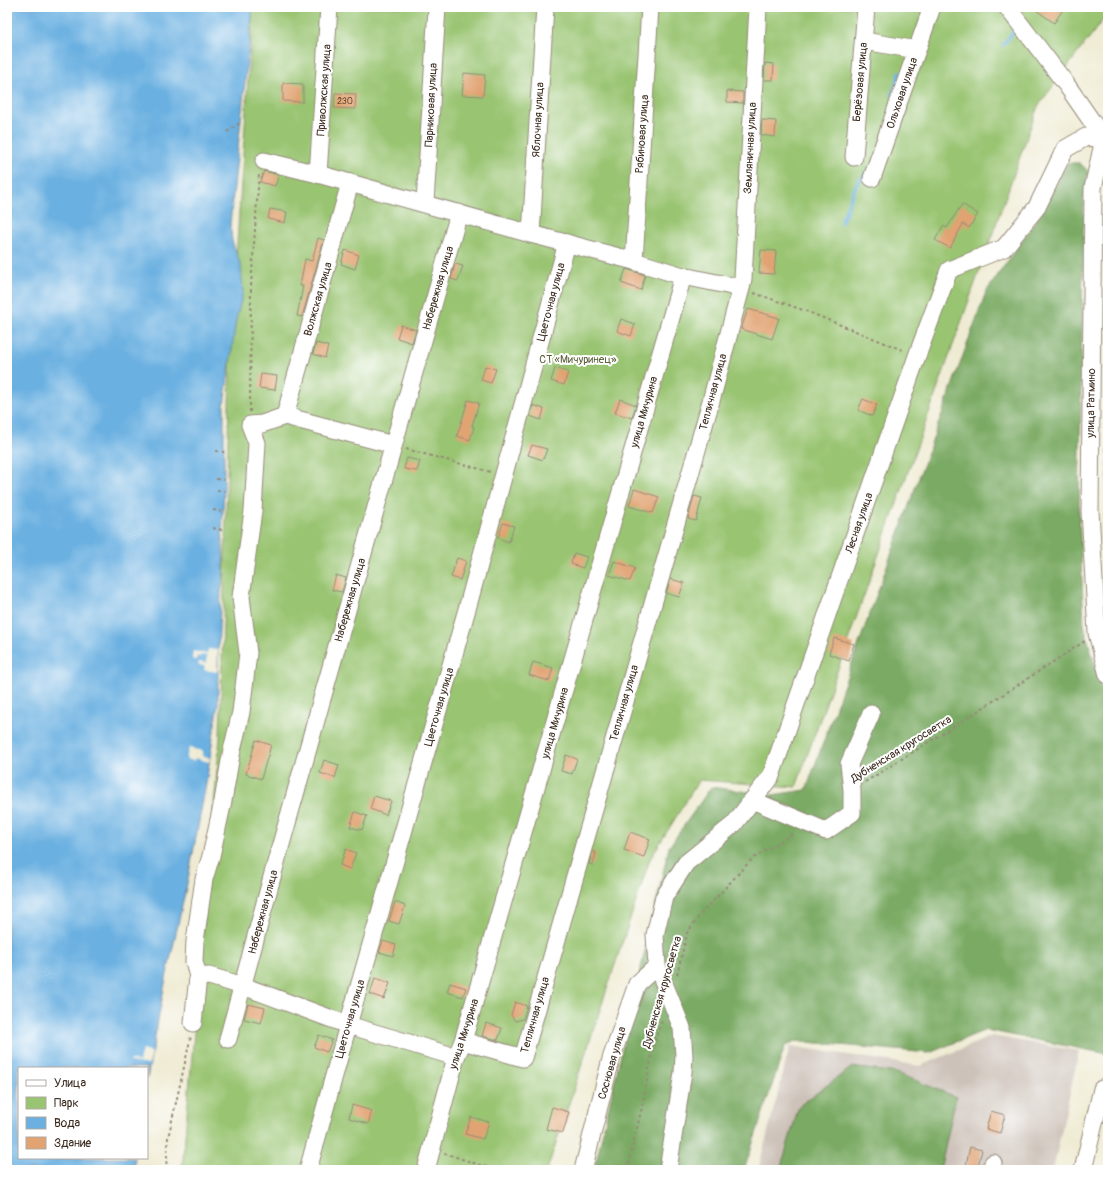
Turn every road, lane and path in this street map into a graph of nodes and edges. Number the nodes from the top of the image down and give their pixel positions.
1 (329, 7) edge
2 (437, 7) edge
3 (545, 7) edge
4 (650, 7) edge
5 (758, 7) edge
6 (866, 7) edge
7 (932, 7) edge
8 (1007, 7) edge
9 (864, 41) junction
10 (911, 49) junction
11 (240, 123) dead end
12 (227, 132) dead end
13 (1106, 135) edge
14 (854, 157) dead end
15 (264, 161) joint
16 (318, 174) junction
17 (872, 178) dead end
18 (350, 183) junction
19 (425, 203) junction
20 (459, 213) junction
21 (531, 234) junction
22 (567, 243) junction
23 (634, 261) junction
24 (683, 276) junction
25 (741, 288) junction
26 (917, 356) junction
27 (286, 416) junction
28 (250, 425) junction
29 (393, 445) junction
30 (216, 451) dead end
31 (224, 452) dead end
32 (503, 476) junction
33 (216, 479) dead end
34 (224, 480) dead end
35 (217, 490) dead end
36 (224, 492) dead end
37 (213, 510) dead end
38 (223, 512) dead end
39 (213, 528) dead end
40 (222, 530) dead end
41 (1097, 633) junction
42 (1108, 675) edge
43 (871, 714) dead end
44 (852, 790) junction
45 (752, 800) junction
46 (811, 824) junction
47 (657, 966) junction
48 (198, 977) junction
49 (676, 978) dead end
50 (243, 986) junction
51 (670, 999) junction
52 (194, 1023) joint
53 (348, 1025) junction
54 (228, 1038) dead end
55 (463, 1041) junction
56 (456, 1057) junction
57 (1108, 1087) edge
58 (432, 1149) junction
59 (166, 1170) edge
60 (308, 1170) edge
61 (426, 1170) edge
62 (495, 1170) edge
63 (583, 1170) edge
64 (627, 1170) edge
65 (668, 1170) edge
66 (1083, 1170) edge

1 - 16 street, Приволжская улица
2 - 19 street, Парниковая улица
3 - 21 street, Яблочная улица
4 - 23 street, Рябиновая улица
5 - 25 street, Земляничная улица
6 - 9 street, Берёзовая улица
7 - 10 street, Ольховая улица
8 - 13 street
9 - 10 street
9 - 14 street, Берёзовая улица
10 - 17 street, Ольховая улица
11 - 12 path
13 - 26 street, Лесная улица
13 - 41 street, улица Ратмино
15 - 16 street
15 - 28 path
16 - 18 street
18 - 19 street
18 - 27 street, Волжская улица
19 - 20 street
20 - 21 street
20 - 29 street, Набережная улица
21 - 22 street
22 - 23 street
22 - 32 street, Цветочная улица
23 - 24 street
24 - 25 street
24 - 55 street, улица Мичурина
25 - 26 path
25 - 55 street, Тепличная улица
26 - 45 street, Лесная улица
27 - 28 street
27 - 29 street
28 - 48 street
29 - 32 path
29 - 50 street, Набережная улица
30 - 31 path
32 - 53 street, Цветочная улица
33 - 34 path
35 - 36 path
37 - 38 path
39 - 40 path
41 - 42 street, улица Ратмино
41 - 44 path, Дубненская кругосветка
43 - 44 street
44 - 46 street
45 - 46 street
45 - 47 street, Лесная улица
46 - 49 path, Дубненская кругосветка
47 - 51 street, Лесная улица
47 - 63 street, Сосновая улица
48 - 50 street
48 - 52 street
50 - 53 street
50 - 54 street, Набережная улица
51 - 64 path, Дубненская кругосветка
51 - 65 street, Лесная улица
52 - 59 path
53 - 56 street
53 - 60 street, Цветочная улица
55 - 56 street, улица Мичурина
56 - 58 street, улица Мичурина
57 - 66 street
58 - 61 street, улица Мичурина
58 - 62 path

